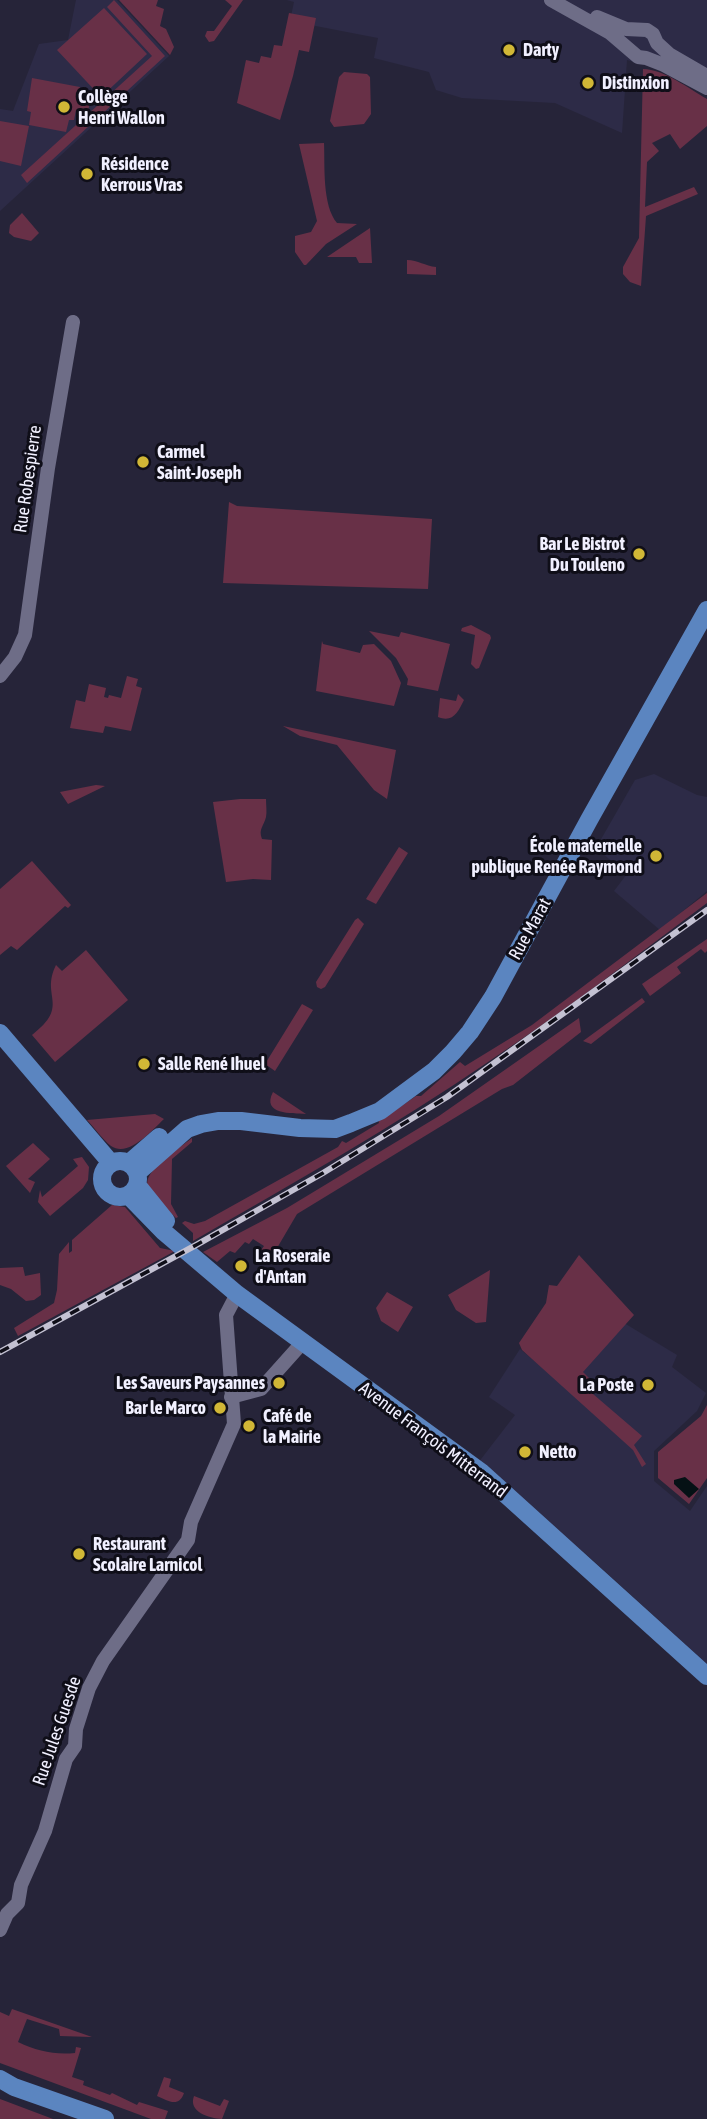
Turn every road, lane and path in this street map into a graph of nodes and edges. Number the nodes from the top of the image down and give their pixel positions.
1 (551, 0) edge
2 (561, 0) edge
3 (638, 30) junction
4 (657, 43) junction
5 (631, 51) junction
6 (646, 58) junction
7 (707, 76) edge
8 (707, 88) edge
9 (73, 322) dead end
10 (707, 610) edge
11 (0, 676) edge
12 (0, 1033) edge
13 (0, 1047) edge
14 (124, 1175) junction
15 (237, 1294) junction
16 (303, 1342) junction
17 (231, 1397) junction
18 (707, 1676) edge
19 (0, 1930) edge
20 (5, 2084) edge
21 (105, 2119) edge

1 - 5 street
2 - 3 street
3 - 4 street
3 - 5 street
4 - 6 street
4 - 7 street
5 - 6 street
6 - 8 street
9 - 11 street, Rue Robespierre
10 - 14 main road, Rue Marat
12 - 14 main road
13 - 14 main road
14 - 15 main road, Avenue François Mitterrand
15 - 16 main road, Avenue François Mitterrand
15 - 17 street
16 - 17 street
16 - 18 main road, Avenue François Mitterrand
17 - 19 street, Rue Jules Guesde
20 - 21 main road

